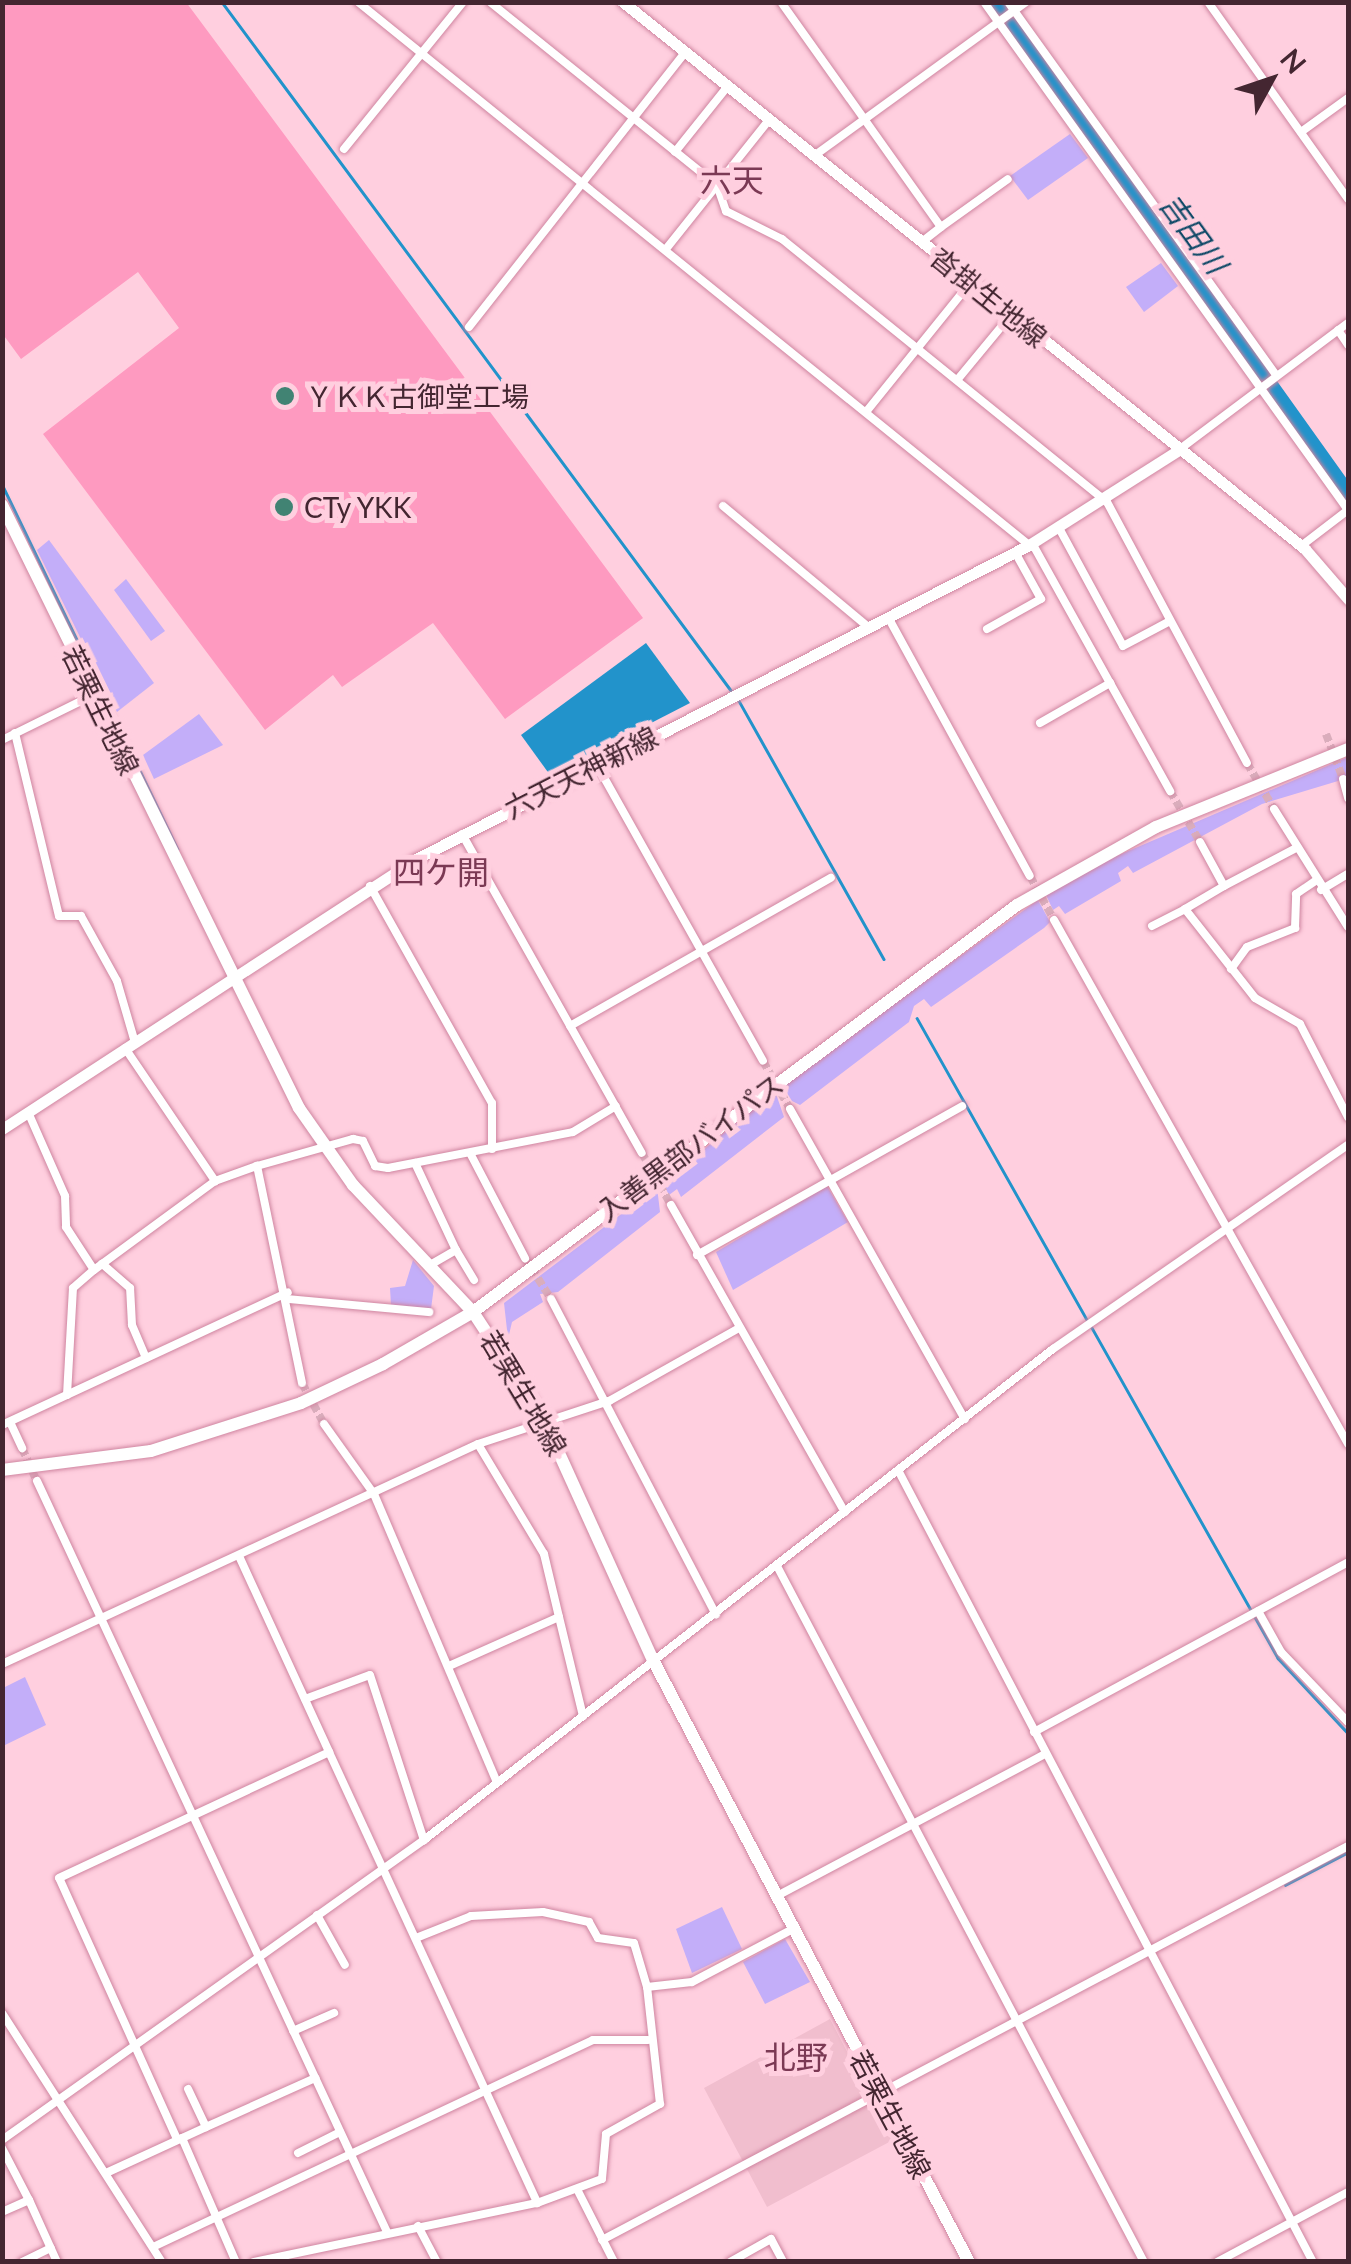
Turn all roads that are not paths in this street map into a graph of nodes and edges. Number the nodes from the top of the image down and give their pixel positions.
1 (358, 2) edge
2 (463, 2) edge
3 (490, 2) edge
4 (622, 2) edge
5 (781, 2) edge
6 (984, 2) edge
7 (1026, 2) edge
8 (1208, 2) edge
9 (1012, 8) edge
10 (1000, 24) junction
11 (685, 53) junction
12 (422, 54) junction
13 (727, 87) junction
14 (1348, 98) edge
15 (633, 118) junction
16 (768, 120) junction
17 (865, 120) junction
18 (1301, 132) junction
19 (344, 148) dead end
20 (675, 152) junction
21 (814, 156) junction
22 (1008, 179) dead end
23 (581, 183) junction
24 (716, 185) junction
25 (1348, 200) edge
26 (941, 227) junction
27 (922, 242) junction
28 (666, 250) junction
29 (971, 282) junction
30 (1011, 315) junction
31 (1348, 323) edge
32 (469, 327) dead end
33 (1338, 330) junction
34 (1348, 345) edge
35 (919, 347) junction
36 (1276, 375) junction
37 (958, 379) junction
38 (1258, 388) junction
39 (866, 412) junction
40 (1180, 448) junction
41 (1107, 502) junction
42 (2, 505) edge
43 (723, 506) dead end
44 (1059, 528) junction
45 (1030, 544) junction
46 (1301, 546) junction
47 (1015, 551) junction
48 (1348, 599) edge
49 (887, 616) junction
50 (1170, 621) junction
51 (866, 625) junction
52 (987, 629) dead end
53 (1110, 683) junction
54 (93, 695) junction
55 (1040, 723) dead end
56 (15, 733) junction
57 (2, 740) edge
58 (1348, 749) edge
59 (1248, 763) tunnel mouth
60 (598, 764) junction
61 (1343, 779) dead end
62 (1170, 791) tunnel mouth
63 (1348, 798) edge
64 (1274, 809) tunnel mouth
65 (462, 834) junction
66 (1200, 842) tunnel mouth
67 (1296, 848) junction
68 (1348, 874) edge
69 (1030, 876) tunnel mouth
70 (832, 878) dead end
71 (1318, 885) junction
72 (370, 886) junction
73 (1224, 886) junction
74 (1186, 909) junction
75 (1054, 920) tunnel mouth
76 (1152, 926) dead end
77 (1348, 927) edge
78 (702, 952) junction
79 (1231, 969) junction
80 (229, 975) junction
81 (570, 1026) junction
82 (128, 1042) junction
83 (763, 1061) tunnel mouth
84 (616, 1106) junction
85 (962, 1106) dead end
86 (790, 1109) tunnel mouth
87 (28, 1112) junction
88 (1348, 1118) edge
89 (2, 1129) edge
90 (1348, 1145) edge
91 (325, 1146) junction
92 (492, 1149) junction
93 (470, 1153) junction
94 (642, 1153) tunnel mouth
95 (415, 1163) junction
96 (257, 1166) junction
97 (830, 1180) junction
98 (215, 1181) junction
99 (670, 1205) tunnel mouth
100 (1228, 1228) junction
101 (456, 1250) junction
102 (697, 1254) junction
103 (525, 1258) tunnel mouth
104 (430, 1265) junction
105 (98, 1267) junction
106 (474, 1280) dead end
107 (288, 1295) junction
108 (551, 1299) tunnel mouth
109 (429, 1312) dead end
110 (473, 1312) junction
111 (739, 1328) junction
112 (146, 1358) junction
113 (302, 1383) tunnel mouth
114 (67, 1395) junction
115 (608, 1401) junction
116 (964, 1419) junction
117 (544, 1420) junction
118 (6, 1424) edge
119 (324, 1424) tunnel mouth
120 (478, 1444) junction
121 (1348, 1444) edge
122 (22, 1448) tunnel mouth
123 (2, 1470) edge
124 (898, 1470) junction
125 (38, 1481) tunnel mouth
126 (374, 1494) junction
127 (845, 1512) junction
128 (239, 1556) junction
129 (1348, 1562) edge
130 (777, 1566) junction
131 (1258, 1611) junction
132 (716, 1614) junction
133 (559, 1617) junction
134 (101, 1619) junction
135 (654, 1662) junction
136 (2, 1664) edge
137 (449, 1666) junction
138 (305, 1699) junction
139 (584, 1716) junction
140 (1348, 1722) edge
141 (1034, 1732) junction
142 (329, 1752) junction
143 (1045, 1754) junction
144 (498, 1782) junction
145 (192, 1814) junction
146 (913, 1824) junction
147 (424, 1840) junction
148 (1348, 1846) edge
149 (382, 1869) junction
150 (776, 1896) junction
151 (317, 1915) junction
152 (793, 1929) junction
153 (416, 1938) junction
154 (1148, 1950) junction
155 (259, 1957) junction
156 (346, 1965) dead end
157 (647, 1987) junction
158 (2, 2013) edge
159 (334, 2013) dead end
160 (1016, 2021) junction
161 (293, 2031) junction
162 (648, 2040) junction
163 (136, 2045) junction
164 (315, 2078) junction
165 (188, 2089) dead end
166 (485, 2091) junction
167 (880, 2093) junction
168 (59, 2100) junction
169 (206, 2127) junction
170 (340, 2132) junction
171 (179, 2138) junction
172 (2, 2140) edge
173 (2, 2148) edge
174 (298, 2152) dead end
175 (350, 2153) junction
176 (106, 2173) junction
177 (1348, 2192) edge
178 (580, 2193) junction
179 (29, 2200) junction
180 (536, 2203) junction
181 (2, 2212) edge
182 (216, 2217) junction
183 (1292, 2222) junction
184 (418, 2226) junction
185 (387, 2232) junction
186 (602, 2240) junction
187 (153, 2247) junction
188 (50, 2248) junction
189 (22, 2262) edge
190 (57, 2262) edge
191 (162, 2262) edge
192 (236, 2262) edge
193 (254, 2262) edge
194 (437, 2262) edge
195 (614, 2262) edge
196 (730, 2262) edge
197 (783, 2262) edge
198 (969, 2262) edge
199 (1144, 2262) edge
200 (1218, 2262) edge
201 (1313, 2262) edge

1 - 12 street
2 - 12 street
3 - 15 street
4 - 11 main road, 沓掛生地線
5 - 17 street
6 - 10 street
7 - 9 street
8 - 18 street
9 - 10 street
9 - 36 street
10 - 17 street
10 - 38 street
11 - 13 main road, 沓掛生地線
11 - 15 street
12 - 19 street
12 - 23 street
13 - 16 main road, 沓掛生地線
13 - 20 street
14 - 18 street
15 - 20 street
15 - 23 street
16 - 21 main road, 沓掛生地線
16 - 24 street
17 - 21 street
17 - 26 street
18 - 25 street
20 - 24 street
21 - 27 main road, 沓掛生地線
22 - 26 street
23 - 28 street
23 - 32 street
24 - 28 street
24 - 35 street
26 - 27 street
27 - 29 main road, 沓掛生地線
28 - 39 street
29 - 30 main road, 沓掛生地線
29 - 35 street
30 - 37 street
30 - 40 main road, 沓掛生地線
31 - 33 street
33 - 34 street
33 - 36 street
35 - 37 street
35 - 39 street
36 - 38 street
37 - 41 street
38 - 40 street
38 - 46 street
39 - 45 street
40 - 41 main road, 六天天神新線
40 - 46 main road, 沓掛生地線
41 - 44 main road, 六天天神新線
41 - 50 street
42 - 54 main road, 若栗生地線
43 - 51 street
44 - 45 main road, 六天天神新線
44 - 50 street
45 - 47 main road, 六天天神新線
45 - 53 street
46 - 48 main road, 沓掛生地線
47 - 49 main road, 六天天神新線
47 - 52 street
49 - 51 main road, 六天天神新線
49 - 69 street
50 - 59 street
51 - 60 main road, 六天天神新線
53 - 55 street
53 - 62 street
54 - 56 street
54 - 80 main road, 若栗生地線
56 - 57 street
56 - 82 street
58 - 110 main road, 入善黒部バイパス
60 - 65 main road, 六天天神新線
60 - 78 street
61 - 63 street
64 - 67 street
65 - 72 main road, 六天天神新線
65 - 81 street
66 - 73 street
67 - 71 street
67 - 73 street
68 - 71 street
70 - 78 street
71 - 77 street
71 - 79 street
72 - 80 main road, 六天天神新線
72 - 92 street
73 - 74 street
74 - 76 street
74 - 79 street
75 - 100 street
78 - 81 street
78 - 83 street
79 - 88 street
80 - 82 main road, 六天天神新線
80 - 91 main road, 若栗生地線
81 - 84 street
82 - 87 main road, 六天天神新線
82 - 98 street
84 - 92 street
84 - 94 street
85 - 97 street
86 - 97 street
87 - 89 main road, 六天天神新線
87 - 105 street
90 - 100 street
91 - 95 street
91 - 96 street
91 - 104 main road, 若栗生地線
92 - 93 street
93 - 95 street
93 - 103 street
95 - 101 street
96 - 98 street
96 - 107 street
97 - 102 street
97 - 116 street
98 - 105 street
99 - 102 street
100 - 116 street
100 - 121 street
101 - 104 street
101 - 106 street
102 - 111 street
104 - 110 main road, 若栗生地線
105 - 112 street
105 - 114 street
107 - 109 street
107 - 112 street
107 - 113 street
108 - 115 street
110 - 117 main road, 若栗生地線
110 - 123 main road, 入善黒部バイパス
111 - 115 street
111 - 127 street
112 - 114 street
114 - 118 street
115 - 117 street
115 - 132 street
116 - 124 street
117 - 120 street
117 - 135 main road, 若栗生地線
118 - 122 street
119 - 126 street
120 - 126 street
120 - 133 street
124 - 127 street
124 - 141 street
125 - 134 street
126 - 128 street
126 - 137 street
127 - 130 street
128 - 134 street
128 - 138 street
129 - 131 street
130 - 132 street
130 - 146 street
131 - 140 street
131 - 141 street
132 - 135 street
133 - 137 street
133 - 139 street
134 - 136 street
134 - 145 street
135 - 139 street
135 - 150 main road, 若栗生地線
137 - 144 street
138 - 142 street
138 - 147 street
139 - 144 street
141 - 143 street
142 - 145 street
142 - 149 street
143 - 146 street
143 - 154 street
144 - 147 street
145 - 155 street
145 - 163 street
146 - 150 street
146 - 160 street
147 - 149 street
148 - 154 street
149 - 151 street
149 - 153 street
150 - 152 main road, 若栗生地線
151 - 155 street
151 - 156 street
152 - 157 street
152 - 167 main road, 若栗生地線
153 - 157 street
153 - 166 street
154 - 160 street
154 - 183 street
155 - 161 street
155 - 163 street
157 - 162 street
158 - 168 street
159 - 161 street
160 - 167 street
160 - 199 street
161 - 164 street
162 - 166 street
162 - 178 street
163 - 168 street
163 - 171 street
164 - 169 street
164 - 170 street
165 - 169 street
166 - 175 street
166 - 180 street
167 - 186 street
167 - 198 main road, 若栗生地線
168 - 172 street
168 - 176 street
169 - 171 street
170 - 174 street
170 - 175 street
171 - 176 street
171 - 182 street
173 - 179 street
175 - 182 street
175 - 185 street
176 - 187 street
177 - 183 street
178 - 180 street
178 - 186 street
179 - 181 street
179 - 188 street
180 - 184 street
182 - 187 street
182 - 192 street
183 - 200 street
183 - 201 street
184 - 185 street
184 - 194 street
185 - 193 street
186 - 195 street
187 - 191 street
188 - 189 street
188 - 190 street
196 - 197 street

